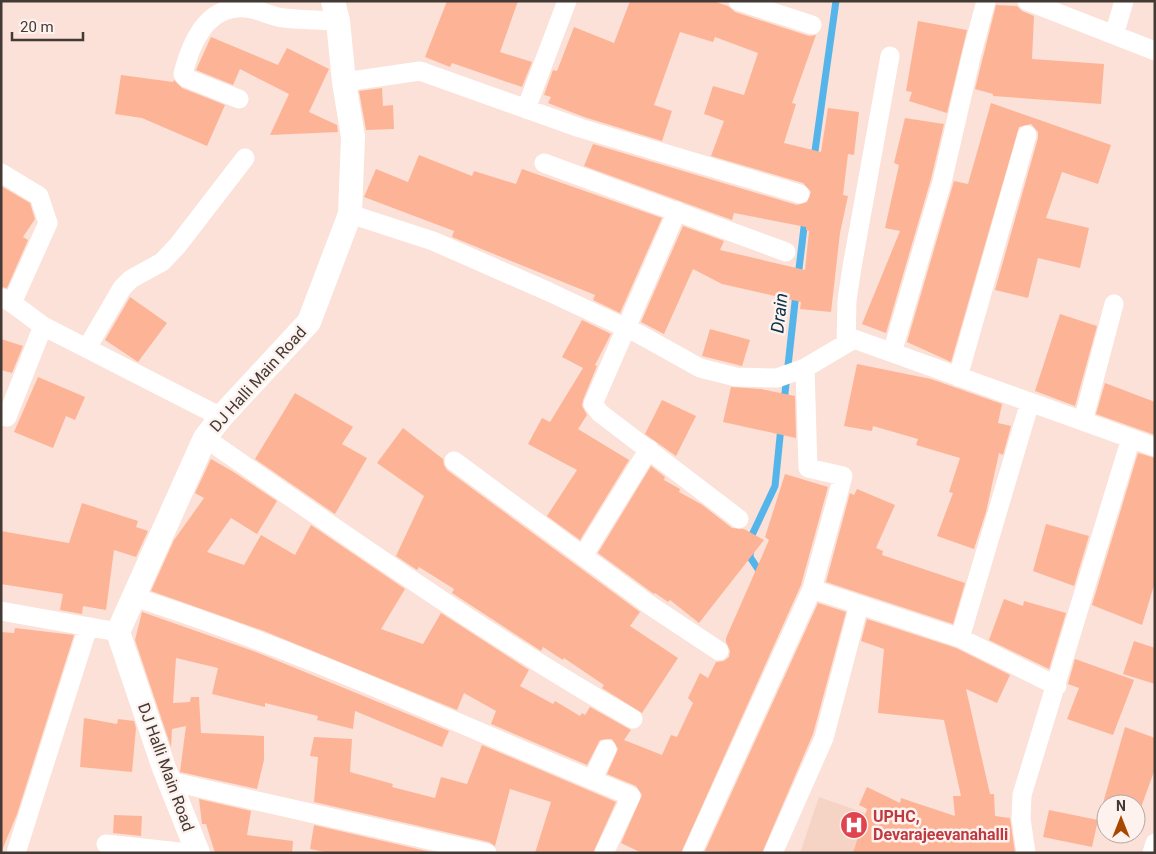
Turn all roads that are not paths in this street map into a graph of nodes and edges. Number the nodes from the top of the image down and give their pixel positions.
1 (567, 1) edge
2 (738, 1) edge
3 (986, 1) edge
4 (1027, 1) edge
5 (1124, 1) edge
6 (1056, 6) edge
7 (335, 11) edge
8 (812, 25) dead end
9 (1114, 35) junction
10 (1155, 50) edge
11 (890, 56) dead end
12 (344, 82) junction
13 (239, 99) dead end
14 (526, 109) junction
15 (1027, 135) dead end
16 (245, 158) dead end
17 (544, 163) dead end
18 (1, 173) edge
19 (800, 194) dead end
20 (677, 211) junction
21 (350, 214) junction
22 (786, 252) dead end
23 (7, 300) edge
24 (1114, 304) dead end
25 (43, 326) junction
26 (625, 328) junction
27 (846, 343) junction
28 (87, 348) junction
29 (892, 353) junction
30 (802, 369) junction
31 (958, 377) junction
32 (1030, 402) junction
33 (1, 416) edge
34 (221, 417) junction
35 (1083, 421) junction
36 (205, 438) junction
37 (1131, 438) junction
38 (1155, 447) edge
39 (649, 448) junction
40 (454, 461) dead end
41 (739, 519) dead end
42 (583, 556) junction
43 (812, 589) junction
44 (134, 597) junction
45 (859, 605) junction
46 (1, 611) edge
47 (88, 627) junction
48 (118, 632) junction
49 (960, 638) junction
50 (720, 651) dead end
51 (1057, 686) junction
52 (633, 719) dead end
53 (607, 749) dead end
54 (592, 780) junction
55 (169, 781) junction
56 (1155, 843) edge
57 (106, 844) dead end
58 (16, 853) edge
59 (189, 853) edge
60 (198, 853) edge
61 (487, 853) edge
62 (604, 853) edge
63 (692, 853) edge
64 (773, 853) edge
65 (1026, 853) edge
66 (1152, 853) edge

1 - 14 street
2 - 8 street
3 - 29 street
4 - 6 street
5 - 9 street
6 - 9 street
7 - 12 street, DJ Halli Main Road
7 - 13 street
9 - 10 street
11 - 27 street
12 - 14 street
12 - 21 street, DJ Halli Main Road
14 - 19 street
15 - 31 street
16 - 28 street
17 - 20 street
18 - 23 street
20 - 22 street
20 - 26 street
21 - 26 street
21 - 34 street, DJ Halli Main Road
23 - 25 street
24 - 35 street
25 - 28 street
25 - 33 street
26 - 30 street
26 - 39 street
27 - 29 street
27 - 30 street
28 - 34 street
29 - 31 street
30 - 43 street
31 - 32 street
32 - 35 street
32 - 49 street
34 - 36 street, DJ Halli Main Road
35 - 37 street
36 - 44 street, DJ Halli Main Road
36 - 52 street
37 - 38 street
37 - 51 street
39 - 41 street
39 - 42 street
40 - 42 street
42 - 50 street
43 - 45 street
43 - 63 street
44 - 48 street, DJ Halli Main Road
44 - 54 street
45 - 49 street
45 - 64 street
46 - 47 street
47 - 48 street
47 - 58 street
48 - 55 street, DJ Halli Main Road
49 - 51 street
51 - 65 street
53 - 54 street
54 - 62 street
55 - 60 street, DJ Halli Main Road
55 - 61 street
56 - 66 street
57 - 59 street

